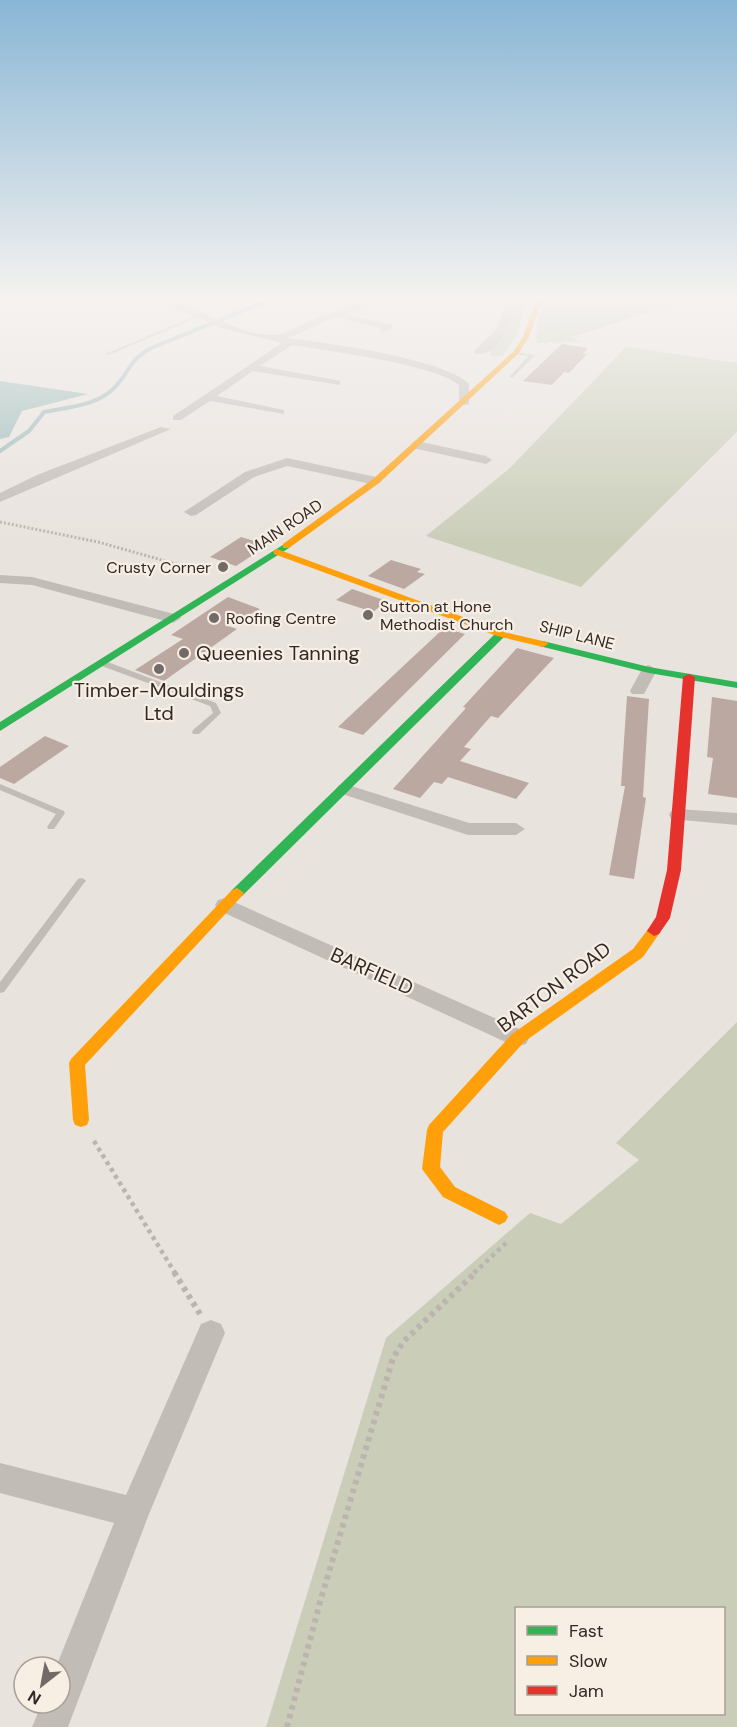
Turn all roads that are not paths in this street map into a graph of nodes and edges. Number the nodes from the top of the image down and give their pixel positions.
1 (231, 381) edge
2 (323, 381) edge
3 (460, 381) edge
4 (487, 381) edge
5 (336, 383) dead end
6 (209, 398) junction
7 (463, 405) junction
8 (280, 412) dead end
9 (177, 418) dead end
10 (165, 429) dead end
11 (417, 445) junction
12 (486, 460) dead end
13 (376, 481) junction
14 (0, 498) edge
15 (191, 512) dead end
16 (277, 552) junction
17 (0, 579) edge
18 (173, 618) junction
19 (501, 634) junction
20 (102, 663) junction
21 (649, 670) junction
22 (689, 677) junction
23 (737, 685) edge
24 (638, 691) dead end
25 (0, 728) edge
26 (196, 732) dead end
27 (0, 787) edge
28 (345, 789) junction
29 (678, 814) junction
30 (737, 819) edge
31 (51, 827) dead end
32 (516, 830) dead end
33 (81, 881) dead end
34 (225, 905) junction
35 (0, 989) edge
36 (518, 1038) junction
37 (81, 1120) road end
38 (499, 1217) road end
39 (212, 1333) road end
40 (0, 1478) edge
41 (134, 1513) junction
42 (72, 1671) edge

1 - 6 street
2 - 5 street
3 - 7 street
4 - 7 street, MAIN ROAD
6 - 8 street
6 - 9 street
7 - 11 street, MAIN ROAD
10 - 14 street
11 - 12 street
11 - 13 street, MAIN ROAD
13 - 15 street
13 - 16 street, MAIN ROAD
16 - 18 street, MAIN ROAD
16 - 19 street, SHIP LANE
17 - 18 street
18 - 20 street, MAIN ROAD
19 - 21 street, SHIP LANE
19 - 28 street
20 - 25 street, MAIN ROAD
20 - 26 lane
21 - 22 street, SHIP LANE
21 - 24 street
22 - 23 street, SHIP LANE
22 - 29 street, BARTON ROAD
27 - 31 lane
28 - 32 street
28 - 34 street
29 - 30 street
29 - 36 street, BARTON ROAD
33 - 35 lane
34 - 36 street, BARFIELD
34 - 37 street
36 - 38 street, BARTON ROAD
39 - 41 street
40 - 41 street
41 - 42 street

